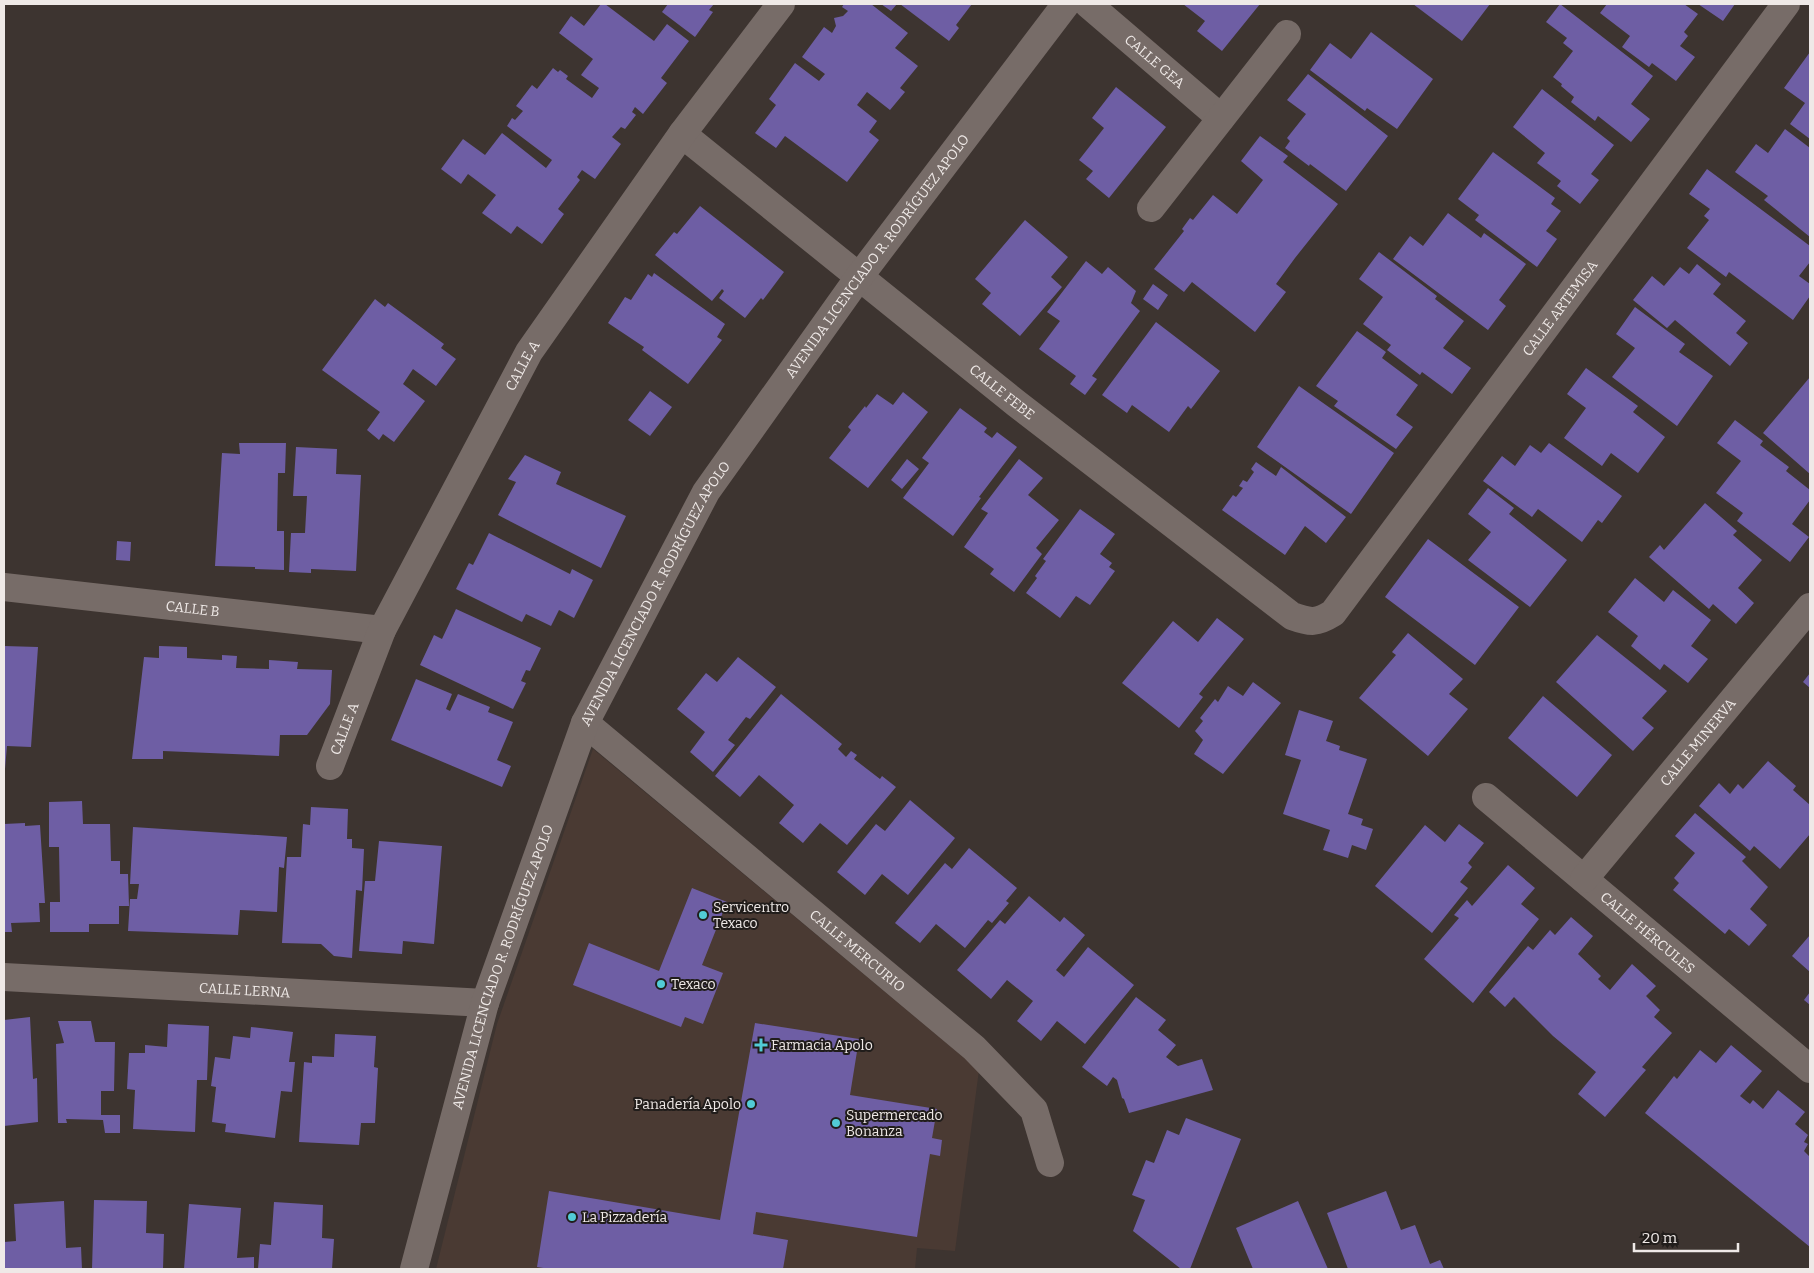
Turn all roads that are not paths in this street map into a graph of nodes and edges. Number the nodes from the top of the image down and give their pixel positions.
1 (781, 4) edge
2 (1066, 4) edge
3 (1088, 4) edge
4 (1786, 4) edge
5 (1287, 34) dead end
6 (1221, 118) junction
7 (682, 134) junction
8 (1151, 208) dead end
9 (859, 277) junction
10 (4, 587) edge
11 (1810, 607) edge
12 (1334, 612) joint
13 (382, 630) junction
14 (585, 723) junction
15 (330, 766) dead end
16 (1486, 798) dead end
17 (1584, 879) junction
18 (4, 977) edge
19 (485, 1003) junction
20 (1810, 1069) edge
21 (1050, 1163) dead end
22 (414, 1269) edge

1 - 7 street, CALLE A
2 - 9 street, AVENIDA LICENCIADO R. RODRÍGUEZ APOLO
3 - 6 street, CALLE GEA
4 - 12 street, CALLE ARTEMISA
5 - 6 street
6 - 8 street
7 - 9 street, CALLE FEBE
7 - 13 street, CALLE A
9 - 12 street, CALLE FEBE
9 - 14 street, AVENIDA LICENCIADO R. RODRÍGUEZ APOLO
10 - 13 street, CALLE B
11 - 17 street, CALLE MINERVA
13 - 15 street, CALLE A
14 - 19 street, AVENIDA LICENCIADO R. RODRÍGUEZ APOLO
14 - 21 street, CALLE MERCURIO
16 - 17 street, CALLE HÉRCULES
17 - 20 street, CALLE HÉRCULES
18 - 19 street, CALLE LERNA
19 - 22 street, AVENIDA LICENCIADO R. RODRÍGUEZ APOLO

